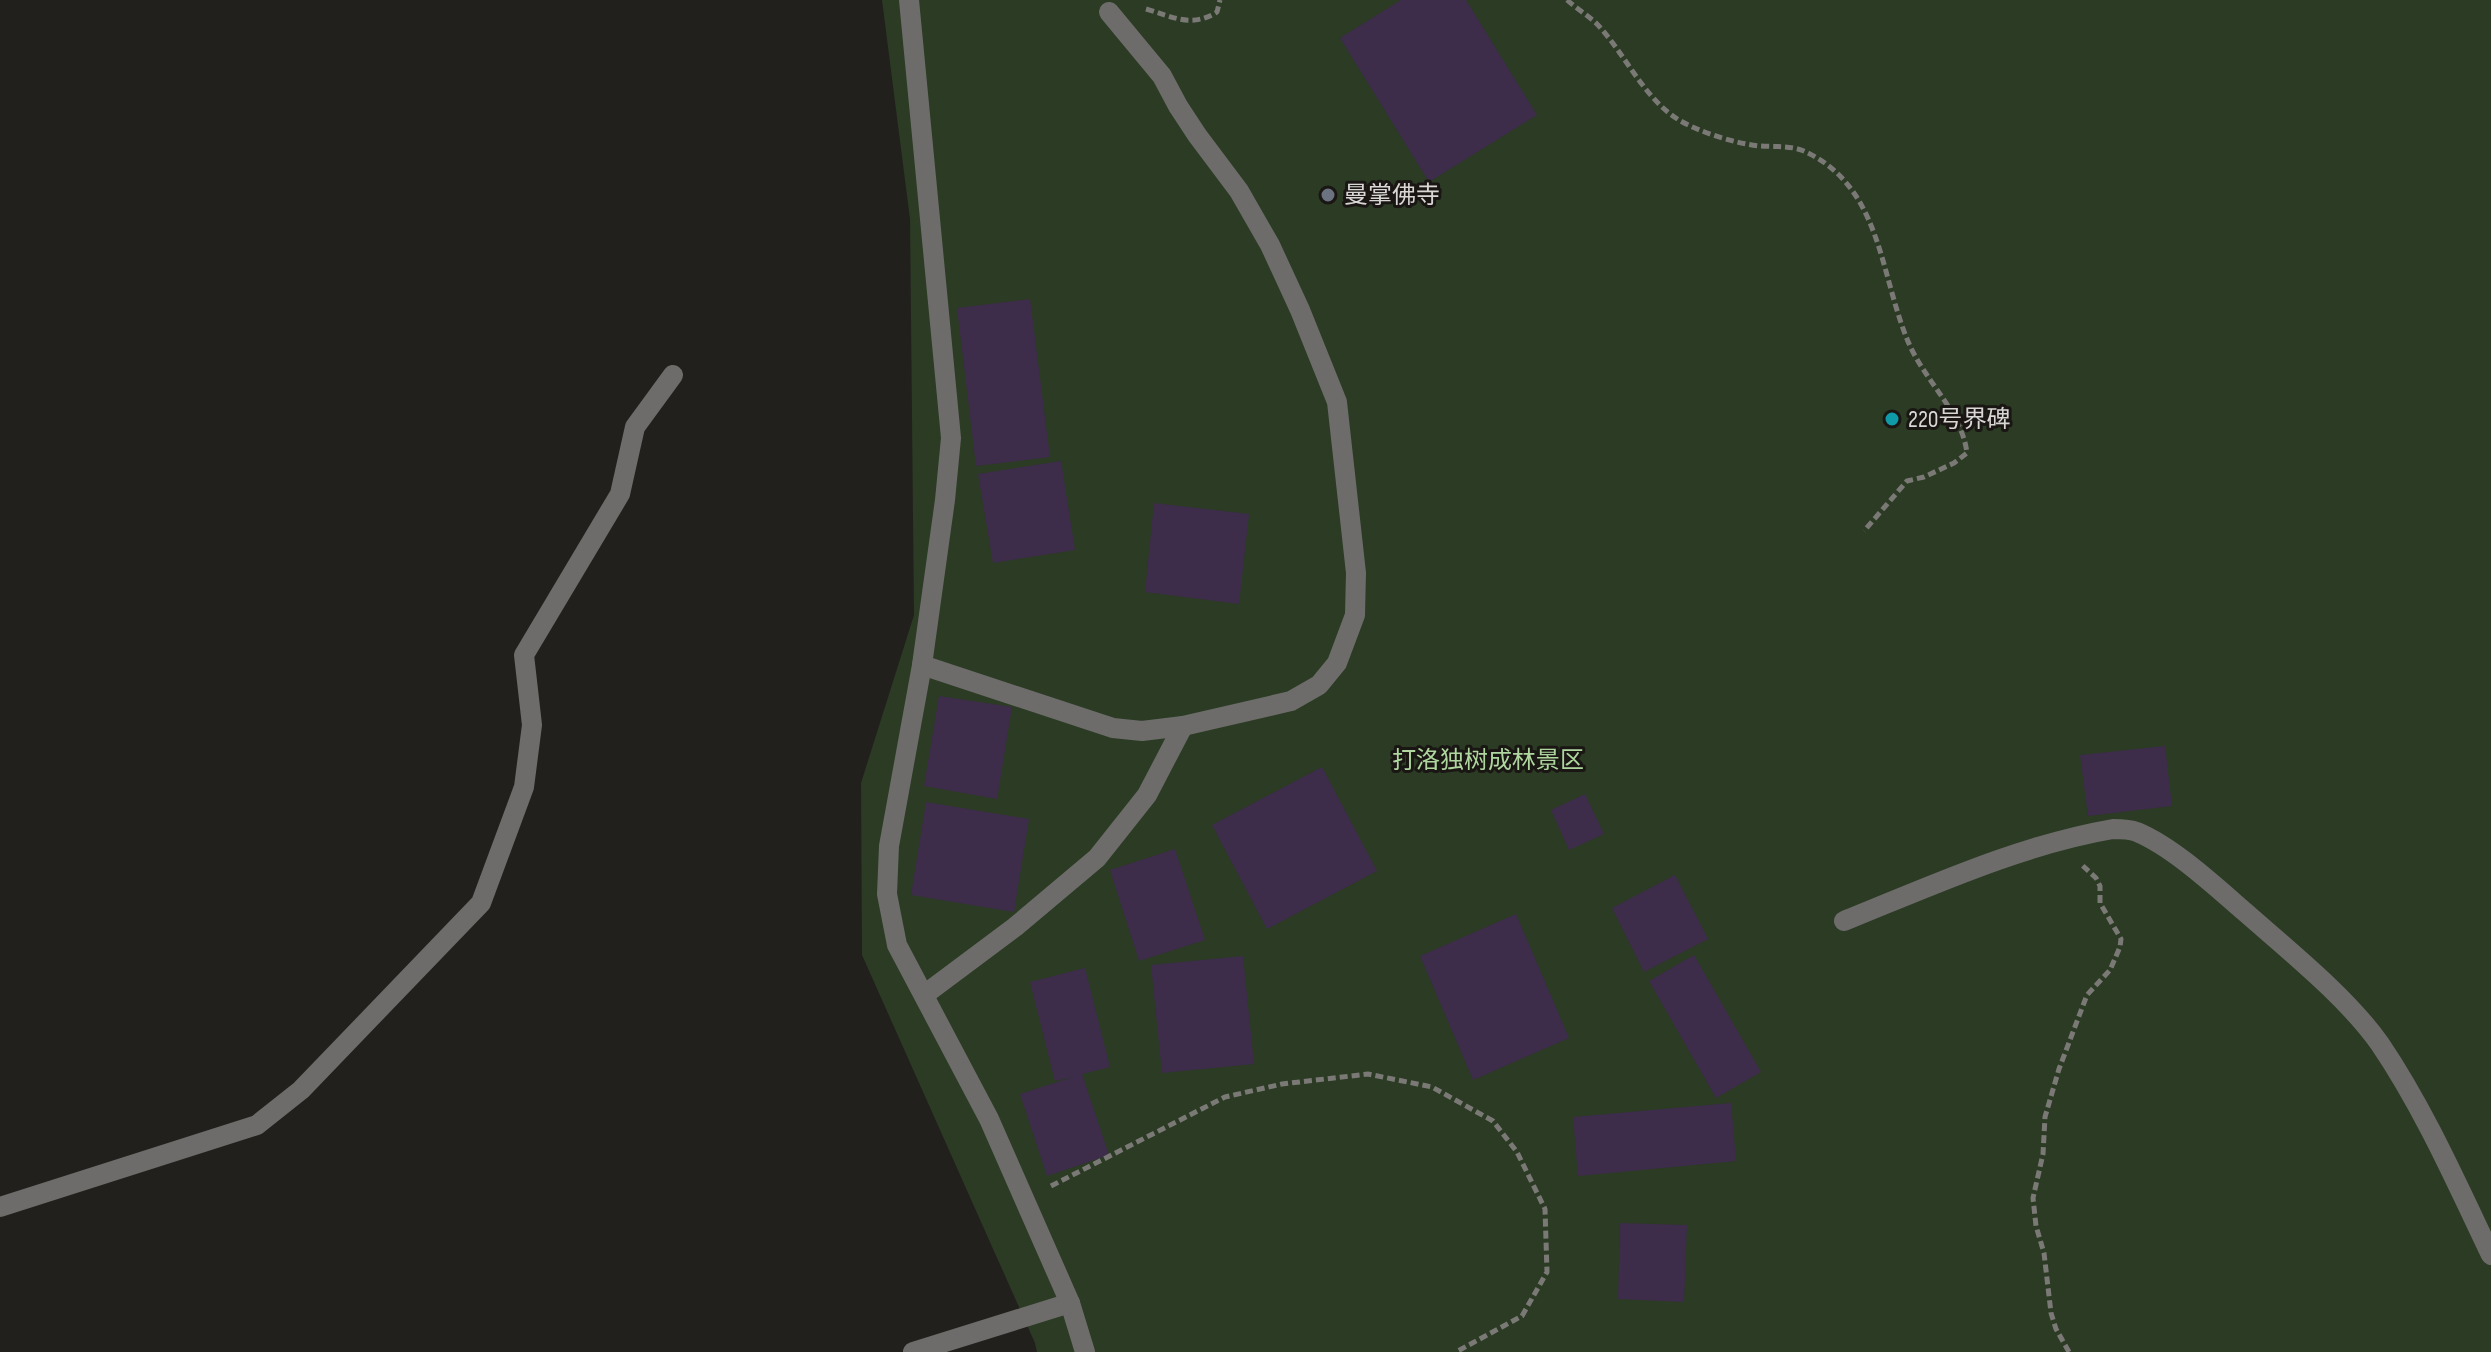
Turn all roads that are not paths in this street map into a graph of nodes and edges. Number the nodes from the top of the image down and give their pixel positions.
1 (909, 0) edge
2 (1109, 12) road end
3 (673, 375) dead end
4 (922, 665) junction
5 (1183, 726) junction
6 (1844, 921) dead end
7 (924, 995) junction
8 (0, 1207) edge
9 (2491, 1255) edge
10 (1070, 1303) junction
11 (913, 1352) edge
12 (1085, 1352) edge

1 - 4 street
2 - 5 street
3 - 8 street
4 - 5 street
4 - 7 street
5 - 7 street
6 - 9 street
7 - 10 street
10 - 11 street
10 - 12 street

